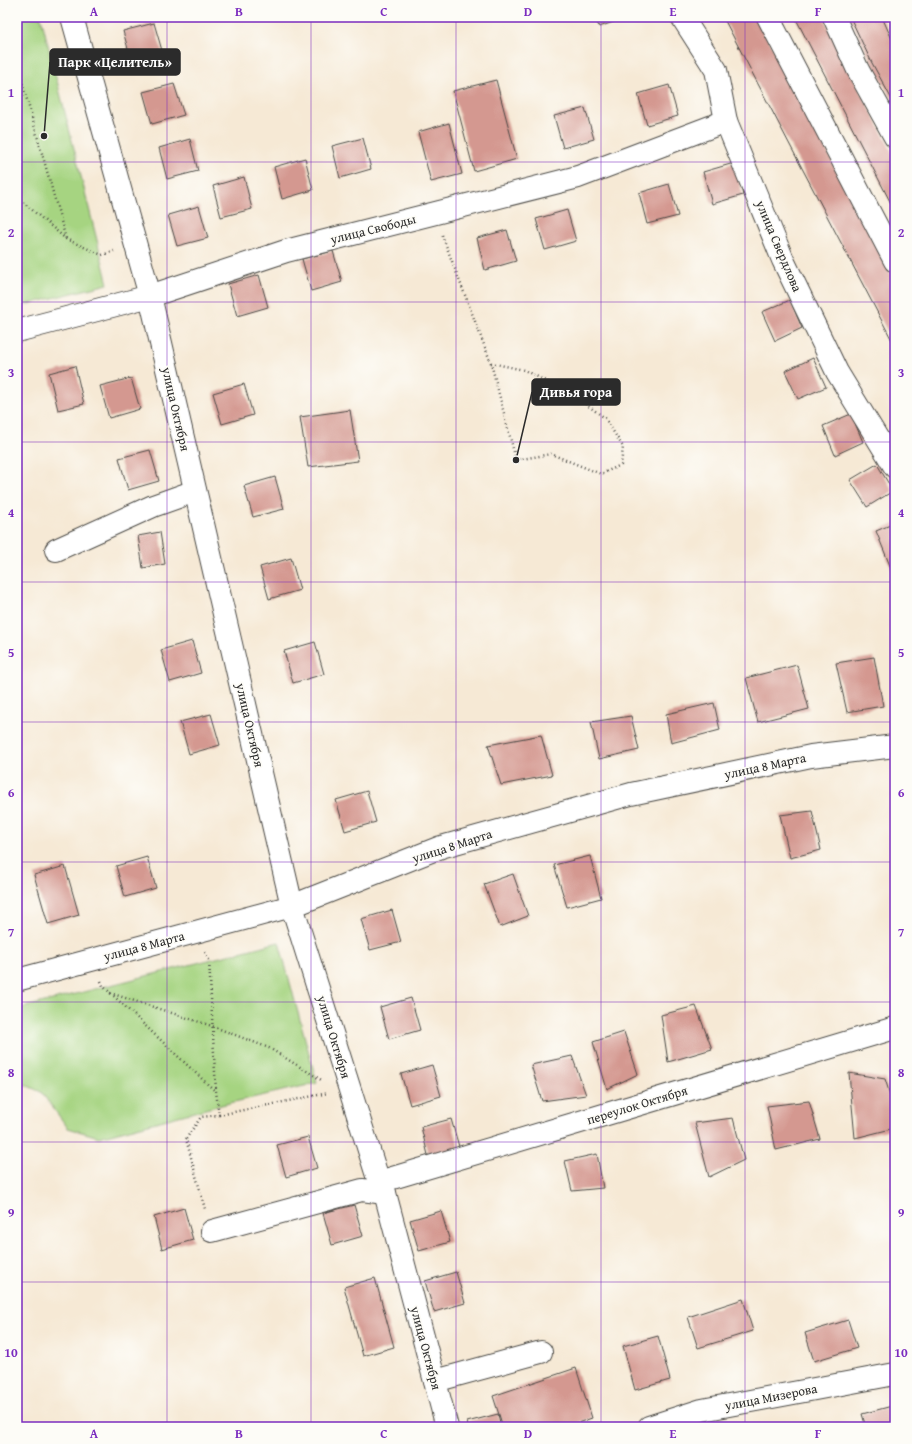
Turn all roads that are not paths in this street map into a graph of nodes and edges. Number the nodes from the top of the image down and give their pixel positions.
1 (72, 17) edge
2 (682, 17) edge
3 (768, 17) edge
4 (834, 17) edge
5 (726, 121) junction
6 (895, 137) edge
7 (895, 261) edge
8 (150, 296) junction
9 (17, 332) edge
10 (895, 467) edge
11 (195, 491) junction
12 (56, 550) dead end
13 (895, 746) edge
14 (292, 906) junction
15 (17, 980) edge
16 (895, 1028) edge
17 (382, 1188) junction
18 (212, 1231) road end
19 (541, 1352) dead end
20 (895, 1374) edge
21 (435, 1381) junction
22 (447, 1427) edge
23 (649, 1427) edge

1 - 8 street, улица Октября
2 - 5 street, улица Свердлова
3 - 7 street
4 - 6 street
5 - 8 street, улица Свободы
5 - 10 street, улица Свердлова
8 - 9 street, улица Свободы
8 - 11 street, улица Октября
11 - 12 street
11 - 14 street, улица Октября
13 - 14 street, улица 8 Марта
14 - 15 street, улица 8 Марта
14 - 17 street, улица Октября
16 - 17 street, переулок Октября
17 - 18 street
17 - 21 street, улица Октября
19 - 21 street
20 - 23 street, улица Мизерова
21 - 22 street, улица Октября

